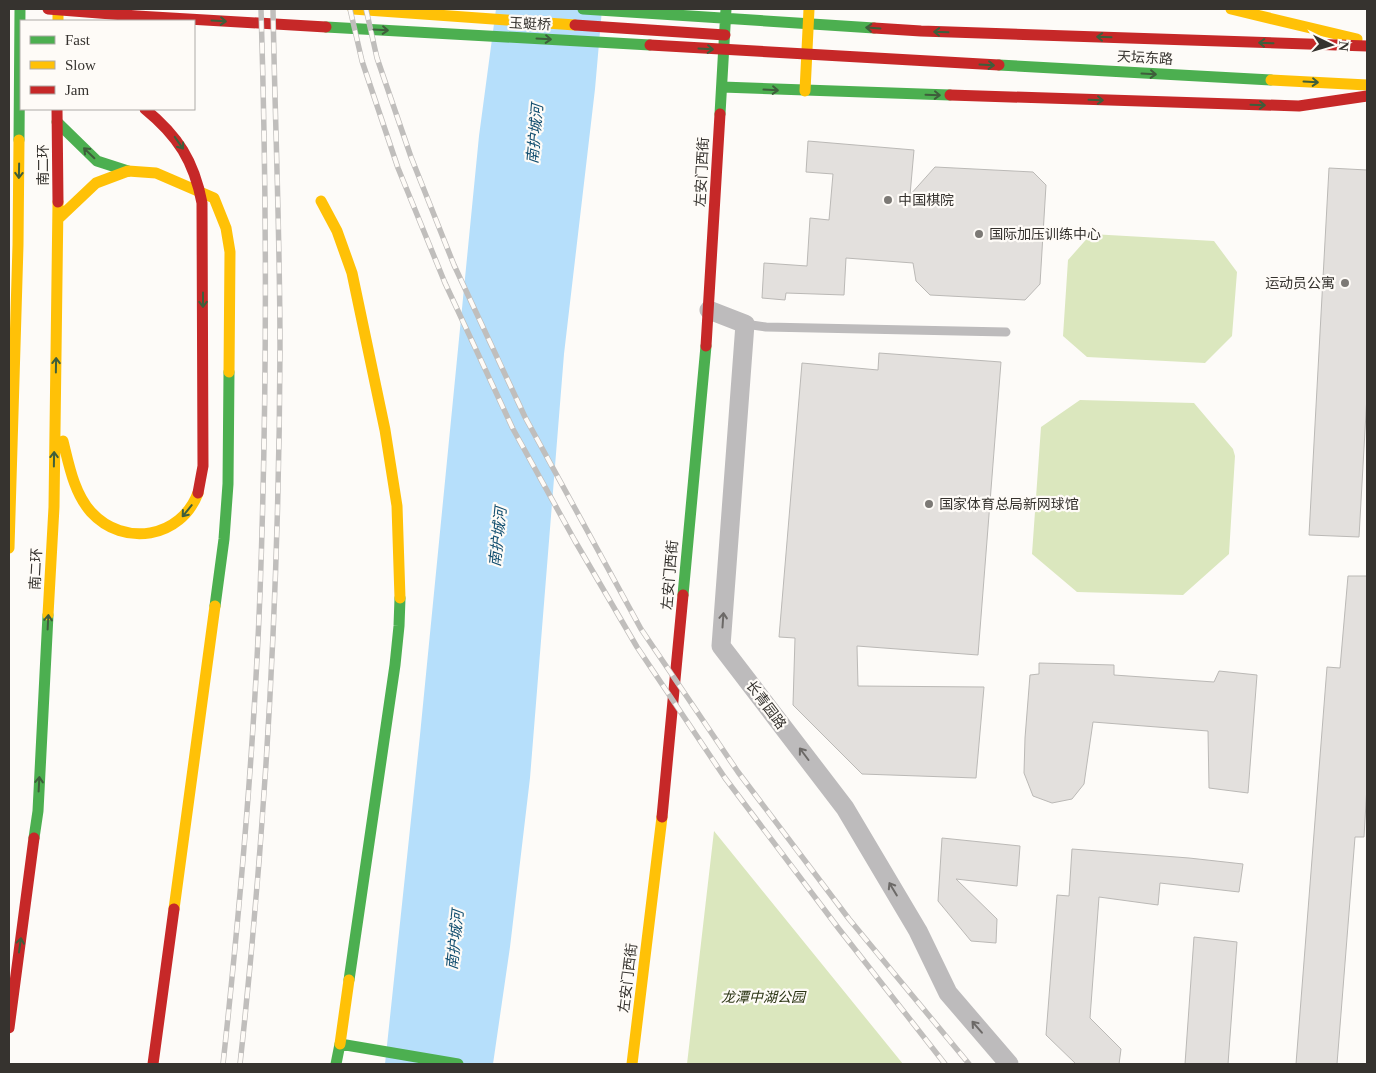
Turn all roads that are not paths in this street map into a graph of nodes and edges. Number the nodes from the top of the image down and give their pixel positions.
1 (20, 9) edge
2 (48, 9) edge
3 (353, 9) edge
4 (583, 9) edge
5 (726, 9) edge
6 (809, 9) edge
7 (1232, 9) edge
8 (725, 34) junction
9 (1367, 42) edge
10 (1367, 46) edge
11 (17, 53) edge
12 (921, 61) joint
13 (1367, 85) edge
14 (722, 87) junction
15 (805, 91) junction
16 (1367, 96) edge
17 (1299, 106) junction
18 (1367, 108) edge
19 (57, 110) edge
20 (146, 110) edge
21 (57, 122) junction
22 (20, 136) junction
23 (9, 154) edge
24 (128, 171) junction
25 (321, 201) dead end
26 (58, 219) junction
27 (9, 234) edge
28 (18, 245) junction
29 (709, 310) junction
30 (745, 324) junction
31 (1006, 332) dead end
32 (55, 414) junction
33 (9, 548) edge
34 (9, 1028) edge
35 (340, 1044) junction
36 (153, 1064) edge
37 (336, 1064) edge
38 (458, 1064) edge
39 (632, 1064) edge
40 (1009, 1064) edge

1 - 11 main road, 南二环
2 -> 12 main road, 玉蜓桥
3 - 8 main road
10 -> 4 main road, 天坛东路
5 - 8 main road, 左安门西街
6 - 15 main road
7 - 9 main road
8 - 14 main road, 左安门西街
11 - 22 main road, 南二环
12 -> 13 main road, 天坛东路
14 -> 15 main road
14 - 29 main road, 左安门西街
15 -> 17 main road
16 - 17 main road
17 - 18 main road
19 - 21 main road, 南二环
20 -> 32 main road
24 -> 21 main road
21 - 26 main road, 南二环
22 - 23 main road
22 -> 28 main road, 南二环
24 - 26 main road
24 - 36 main road
25 - 35 main road
32 -> 26 main road, 南二环
27 - 28 main road
28 - 33 main road, 南二环
29 - 30 street
29 - 39 main road, 左安门西街
30 - 31 lane
40 -> 30 street, 长青园路
34 -> 32 main road, 南二环
35 - 37 main road
35 - 38 main road

